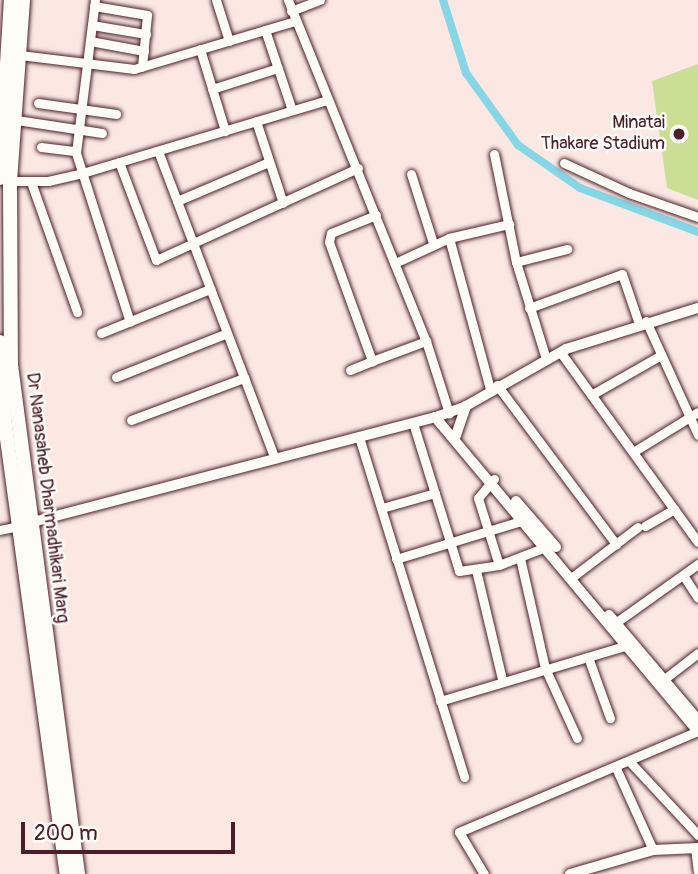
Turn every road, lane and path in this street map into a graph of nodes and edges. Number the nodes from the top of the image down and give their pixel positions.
1 (11, 0) edge
2 (23, 0) edge
3 (218, 0) edge
4 (288, 0) edge
5 (320, 0) edge
6 (95, 3) edge
7 (292, 10) junction
8 (295, 21) junction
9 (92, 25) junction
10 (265, 30) junction
11 (146, 34) junction
12 (90, 41) junction
13 (229, 41) junction
14 (200, 49) junction
15 (144, 51) junction
16 (20, 55) junction
17 (86, 64) junction
18 (142, 67) junction
19 (278, 68) junction
20 (212, 89) junction
21 (327, 100) junction
22 (38, 103) dead end
23 (81, 110) junction
24 (292, 110) junction
25 (116, 114) dead end
26 (6, 119) edge
27 (256, 121) junction
28 (78, 129) junction
29 (225, 131) junction
30 (102, 132) dead end
31 (41, 147) dead end
32 (158, 150) junction
33 (76, 151) junction
34 (494, 154) dead end
35 (119, 162) junction
36 (270, 162) junction
37 (564, 163) dead end
38 (358, 168) junction
39 (79, 174) junction
40 (411, 174) dead end
41 (3, 180) edge
42 (31, 182) junction
43 (177, 201) junction
44 (283, 203) junction
45 (376, 215) junction
46 (698, 217) edge
47 (509, 224) junction
48 (449, 237) junction
49 (433, 243) junction
50 (193, 244) junction
51 (567, 249) dead end
52 (516, 262) junction
53 (395, 263) junction
54 (210, 289) junction
55 (698, 307) edge
56 (528, 308) junction
57 (77, 312) dead end
58 (698, 314) edge
59 (130, 322) junction
60 (645, 324) junction
61 (102, 333) dead end
62 (227, 333) junction
63 (426, 341) junction
64 (0, 342) edge
65 (561, 354) junction
66 (661, 355) junction
67 (546, 359) junction
68 (372, 361) junction
69 (4, 364) edge
70 (350, 370) dead end
71 (116, 377) dead end
72 (244, 378) junction
73 (494, 387) junction
74 (591, 395) junction
75 (466, 406) junction
76 (441, 415) junction
77 (694, 415) edge
78 (131, 420) dead end
79 (413, 423) junction
80 (698, 435) edge
81 (359, 437) junction
82 (455, 438) junction
83 (633, 452) junction
84 (275, 459) junction
85 (492, 481) junction
86 (435, 493) junction
87 (382, 508) junction
88 (674, 509) junction
89 (529, 519) junction
90 (24, 524) junction
91 (0, 530) edge
92 (488, 531) junction
93 (698, 542) edge
94 (450, 543) junction
95 (616, 544) junction
96 (550, 545) junction
97 (520, 558) junction
98 (396, 559) junction
99 (698, 564) edge
100 (499, 565) junction
101 (476, 570) junction
102 (683, 575) junction
103 (574, 576) junction
104 (698, 598) edge
105 (612, 624) junction
106 (624, 646) junction
107 (698, 653) edge
108 (588, 657) junction
109 (545, 668) junction
110 (502, 679) junction
111 (663, 680) junction
112 (440, 701) junction
113 (610, 718) dead end
114 (698, 728) edge
115 (577, 738) dead end
116 (630, 762) junction
117 (616, 768) junction
118 (464, 777) dead end
119 (698, 835) edge
120 (696, 848) edge
121 (653, 850) junction
122 (698, 871) edge
123 (67, 874) edge
124 (78, 874) edge
125 (484, 874) edge
126 (573, 874) edge

1 - 26 main road, Dr Nanasaheb Dharmadhikari Marg
2 - 16 main road, Dr Nanasaheb Dharmadhikari Marg
3 - 13 street
4 - 7 street
5 - 7 street
6 - 9 street
6 - 11 street
7 - 8 street
8 - 10 street
8 - 21 street
9 - 11 street
9 - 12 street
10 - 13 street
10 - 19 street
11 - 15 street
12 - 15 street
12 - 17 street
13 - 14 street
14 - 18 street
14 - 20 street
15 - 18 street
16 - 17 street
16 - 26 main road, Dr Nanasaheb Dharmadhikari Marg
17 - 18 street
17 - 23 street
19 - 20 street
19 - 24 street
20 - 29 street
21 - 24 street
21 - 38 street
22 - 23 street
23 - 25 street
23 - 28 street
24 - 27 street
26 - 28 street
26 - 41 main road, Dr Nanasaheb Dharmadhikari Marg
27 - 29 street
27 - 36 street
28 - 30 street
28 - 33 street
29 - 32 street
31 - 33 street
32 - 35 street
32 - 43 street
33 - 39 street
34 - 47 street
35 - 39 street
35 - 50 street
36 - 43 street
36 - 44 street
37 - 46 street
38 - 44 street
38 - 45 street
39 - 42 street
39 - 59 street
40 - 49 street
41 - 42 street
41 - 69 main road, Dr Nanasaheb Dharmadhikari Marg
42 - 57 street
43 - 50 street
44 - 50 street
45 - 53 street
45 - 68 street
47 - 48 street
47 - 52 street
48 - 49 street
48 - 73 street
49 - 53 street
50 - 54 street
51 - 52 street
52 - 56 street
53 - 63 street
54 - 59 street
54 - 62 street
55 - 60 street
56 - 60 street
56 - 67 street
58 - 60 street
59 - 61 street
60 - 65 street
60 - 66 street
62 - 71 street
62 - 72 street
63 - 68 street
63 - 76 street
64 - 69 main road, Dr Nanasaheb Dharmadhikari Marg
65 - 67 street
65 - 74 street
66 - 74 street
66 - 77 street
67 - 73 street
68 - 70 street
69 - 90 main road, Dr Nanasaheb Dharmadhikari Marg
72 - 78 street
72 - 84 street
73 - 75 street
73 - 95 street
74 - 83 street
75 - 76 street
75 - 82 street
76 - 79 street
76 - 82 street
76 - 85 street
77 - 80 street
77 - 83 street
79 - 81 street
79 - 86 street
81 - 84 street
81 - 87 street
82 - 85 street
83 - 88 street
84 - 90 street
85 - 89 street
85 - 92 street
86 - 87 street
86 - 94 street
87 - 98 street
88 - 93 street
88 - 95 street
89 - 92 street
89 - 96 street
90 - 91 street
90 - 123 main road, Dr Nanasaheb Dharmadhikari Marg
90 - 124 main road, Dr Nanasaheb Dharmadhikari Marg
92 - 94 street
92 - 100 street
94 - 98 street
94 - 101 street
95 - 103 street
96 - 97 street
96 - 103 street
97 - 100 street
97 - 109 street
98 - 112 street
99 - 102 street
100 - 101 street
101 - 110 street
102 - 104 street
102 - 105 street
103 - 105 street
105 - 106 street
105 - 111 street
106 - 108 street
106 - 114 street
107 - 111 street
108 - 109 street
108 - 113 street
109 - 110 street
109 - 115 street
110 - 112 street
111 - 114 street
112 - 118 street
114 - 116 street
116 - 117 street
116 - 119 street
117 - 121 street
117 - 125 street
120 - 121 street
120 - 122 street
121 - 126 street

